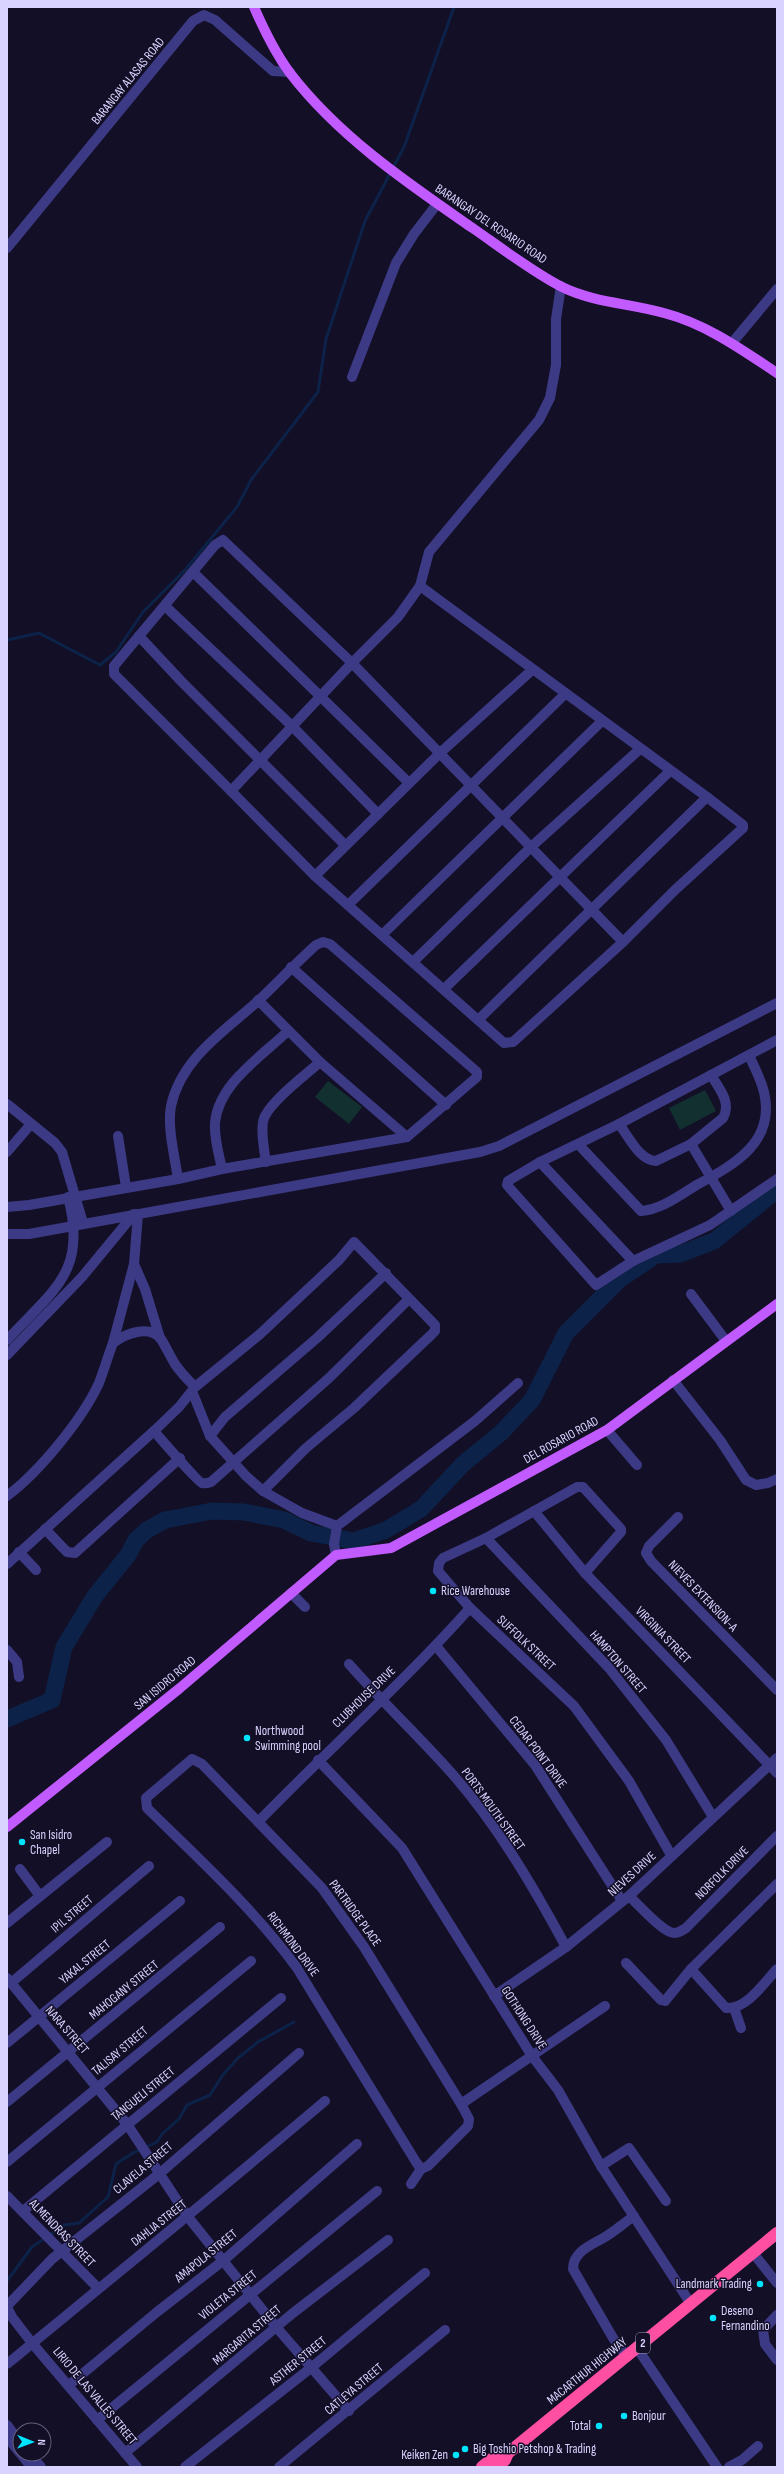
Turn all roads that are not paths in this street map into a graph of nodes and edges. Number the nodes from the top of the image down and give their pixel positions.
1 (254, 7) edge
2 (290, 72) junction
3 (438, 204) junction
4 (7, 248) edge
5 (561, 286) junction
6 (777, 289) edge
7 (732, 343) junction
8 (777, 373) edge
9 (352, 377) dead end
10 (193, 572) junction
11 (420, 586) junction
12 (165, 606) junction
13 (139, 636) junction
14 (352, 663) junction
15 (532, 670) junction
16 (565, 694) junction
17 (322, 695) junction
18 (602, 721) junction
19 (292, 726) junction
20 (640, 749) junction
21 (440, 753) junction
22 (260, 760) junction
23 (670, 771) junction
24 (409, 783) junction
25 (470, 784) junction
26 (231, 791) junction
27 (707, 798) junction
28 (378, 814) junction
29 (502, 817) junction
30 (345, 845) junction
31 (531, 847) junction
32 (315, 876) junction
33 (561, 877) junction
34 (348, 905) junction
35 (591, 909) junction
36 (382, 935) junction
37 (623, 942) junction
38 (413, 962) junction
39 (291, 967) junction
40 (444, 989) junction
41 (258, 1000) junction
42 (777, 1003) edge
43 (478, 1020) junction
44 (288, 1031) junction
45 (777, 1040) edge
46 (748, 1055) junction
47 (320, 1062) junction
48 (711, 1075) junction
49 (7, 1104) edge
50 (446, 1105) junction
51 (31, 1124) junction
52 (619, 1124) junction
53 (118, 1136) dead end
54 (407, 1137) junction
55 (691, 1144) junction
56 (579, 1145) junction
57 (7, 1152) edge
58 (266, 1162) junction
59 (540, 1162) junction
60 (222, 1169) junction
61 (709, 1178) junction
62 (178, 1179) junction
63 (777, 1179) edge
64 (126, 1187) junction
65 (72, 1197) junction
66 (7, 1207) edge
67 (731, 1211) junction
68 (136, 1214) junction
69 (79, 1224) junction
70 (7, 1234) edge
71 (633, 1261) junction
72 (134, 1264) junction
73 (386, 1273) junction
74 (691, 1294) dead end
75 (409, 1299) junction
76 (777, 1304) edge
77 (160, 1338) junction
78 (7, 1340) edge
79 (726, 1341) junction
80 (113, 1343) junction
81 (7, 1355) edge
82 (673, 1380) junction
83 (518, 1383) dead end
84 (193, 1389) junction
85 (608, 1430) junction
86 (154, 1431) junction
87 (210, 1436) junction
88 (180, 1458) junction
89 (234, 1463) junction
90 (637, 1465) dead end
91 (777, 1479) edge
92 (263, 1491) junction
93 (7, 1496) edge
94 (534, 1511) junction
95 (678, 1517) dead end
96 (337, 1528) junction
97 (45, 1529) junction
98 (486, 1538) junction
99 (19, 1552) junction
100 (336, 1555) junction
101 (7, 1564) edge
102 (36, 1570) dead end
103 (585, 1573) junction
104 (291, 1593) junction
105 (305, 1607) dead end
106 (470, 1608) junction
107 (436, 1646) junction
108 (7, 1650) edge
109 (349, 1664) dead end
110 (19, 1677) dead end
111 (777, 1690) edge
112 (380, 1699) junction
113 (318, 1760) junction
114 (773, 1762) edge
115 (184, 1766) joint
116 (777, 1773) edge
117 (713, 1817) junction
118 (258, 1822) junction
119 (7, 1827) edge
120 (777, 1836) edge
121 (107, 1842) dead end
122 (671, 1855) junction
123 (149, 1866) dead end
124 (20, 1869) dead end
125 (777, 1884) edge
126 (40, 1896) junction
127 (626, 1898) junction
128 (180, 1901) dead end
129 (7, 1923) edge
130 (220, 1927) dead end
131 (686, 1928) joint
132 (566, 1947) junction
133 (251, 1961) dead end
134 (626, 1963) dead end
135 (691, 1968) junction
136 (777, 1970) edge
137 (9, 1980) edge
138 (494, 1996) junction
139 (281, 1998) dead end
140 (605, 2006) dead end
141 (734, 2008) junction
142 (39, 2017) junction
143 (741, 2028) dead end
144 (7, 2043) edge
145 (69, 2051) junction
146 (299, 2053) dead end
147 (532, 2056) junction
148 (98, 2086) junction
149 (326, 2101) dead end
150 (7, 2102) edge
151 (461, 2104) junction
152 (127, 2124) junction
153 (357, 2144) dead end
154 (7, 2162) edge
155 (601, 2166) junction
156 (421, 2169) junction
157 (159, 2174) junction
158 (411, 2184) dead end
159 (377, 2191) dead end
160 (7, 2196) edge
161 (666, 2201) dead end
162 (23, 2211) junction
163 (634, 2216) junction
164 (188, 2217) junction
165 (777, 2233) edge
166 (388, 2240) dead end
167 (59, 2248) junction
168 (753, 2253) junction
169 (224, 2260) junction
170 (425, 2273) dead end
171 (777, 2283) edge
172 (98, 2288) junction
173 (251, 2292) junction
174 (8, 2300) edge
175 (691, 2304) junction
176 (777, 2315) edge
177 (277, 2328) junction
178 (445, 2330) dead end
179 (32, 2343) junction
180 (637, 2348) junction
181 (627, 2357) junction
182 (777, 2360) edge
183 (7, 2364) edge
184 (312, 2367) junction
185 (69, 2385) junction
186 (349, 2411) junction
187 (97, 2420) junction
188 (758, 2446) dead end
189 (125, 2453) junction
190 (508, 2453) junction
191 (137, 2467) edge
192 (185, 2467) edge
193 (279, 2467) edge
194 (482, 2467) edge
195 (497, 2467) edge
196 (717, 2467) edge
197 (729, 2467) edge

1 - 2 main road, BARANGAY DEL ROSARIO ROAD
2 - 3 main road, BARANGAY DEL ROSARIO ROAD
2 - 4 street, BARANGAY ALASAS ROAD
3 - 5 main road, BARANGAY DEL ROSARIO ROAD
3 - 9 street
5 - 7 main road, BARANGAY DEL ROSARIO ROAD
5 - 11 street
6 - 7 street
7 - 8 main road, BARANGAY DEL ROSARIO ROAD
10 - 12 street
10 - 14 street
10 - 17 street
11 - 14 street
11 - 15 street
12 - 13 street
12 - 19 street
13 - 22 street
13 - 26 street
14 - 17 street
14 - 21 street
15 - 16 street
15 - 21 street
16 - 18 street
16 - 25 street
17 - 19 street
17 - 24 street
18 - 20 street
18 - 29 street
19 - 22 street
19 - 28 street
20 - 23 street
20 - 31 street
21 - 24 street
21 - 25 street
22 - 26 street
22 - 30 street
23 - 27 street
23 - 33 street
24 - 28 street
25 - 29 street
25 - 34 street
26 - 32 street
27 - 35 street
27 - 37 street
28 - 30 street
29 - 31 street
29 - 36 street
30 - 32 street
31 - 33 street
31 - 38 street
32 - 34 street
33 - 35 street
33 - 40 street
34 - 36 street
35 - 37 street
35 - 43 street
36 - 38 street
37 - 43 street
38 - 40 street
39 - 41 street
39 - 50 street
39 - 50 street
40 - 43 street
41 - 44 street
41 - 62 street
42 - 68 street
44 - 47 street
44 - 60 street
45 - 46 street
46 - 48 street
46 - 61 street
47 - 54 street
47 - 58 street
48 - 52 street
48 - 55 street
49 - 51 street
50 - 54 street
51 - 57 street
51 - 65 street
52 - 55 street
52 - 56 street
53 - 64 street
54 - 58 street
55 - 61 street
56 - 59 street
56 - 61 street
58 - 60 street
59 - 71 street
59 - 71 street
60 - 62 street
61 - 67 street
62 - 64 street
63 - 67 street
64 - 65 street
65 - 66 street
65 - 69 street
67 - 71 street
68 - 69 street
68 - 72 street
68 - 81 street
69 - 70 street
69 - 78 street
72 - 77 street
72 - 80 street
73 - 75 street
73 - 84 street
73 - 87 street
74 - 79 street
75 - 89 street
75 - 92 street
76 - 79 main road, DEL ROSARIO ROAD
77 - 80 street
77 - 84 street
79 - 82 main road, DEL ROSARIO ROAD
80 - 93 street
82 - 85 main road, DEL ROSARIO ROAD
82 - 91 street
83 - 96 street
84 - 86 street
84 - 87 street
85 - 90 street
85 - 100 main road, DEL ROSARIO ROAD
86 - 88 street
86 - 97 street
87 - 89 street
88 - 89 street
88 - 97 street
89 - 92 street
92 - 96 street
94 - 98 street, SUFFOLK STREET
94 - 103 street, VIRGINIA STREET
94 - 103 street, SUFFOLK STREET
95 - 111 street, NIEVES EXTENSION-A
96 - 100 street
97 - 99 street
98 - 106 street, SUFFOLK STREET
98 - 117 street, HAMPTON STREET
99 - 101 street
99 - 102 street
100 - 104 main road, SAN ISIDRO ROAD
103 - 114 street, VIRGINIA STREET
104 - 105 street
104 - 119 main road, SAN ISIDRO ROAD
106 - 107 street, CLUBHOUSE DRIVE
106 - 122 street, SUFFOLK STREET
107 - 112 street, CLUBHOUSE DRIVE
107 - 127 street, CEDAR POINT DRIVE
108 - 110 street
109 - 112 street, PORTS MOUTH STREET
112 - 113 street, CLUBHOUSE DRIVE
112 - 132 street, PORTS MOUTH STREET
113 - 118 street, CLUBHOUSE DRIVE
113 - 138 street, GOTHONG DRIVE
114 - 116 street, VIRGINIA STREET
114 - 117 street, NIEVES DRIVE
115 - 118 street, PARTRIDGE PLACE
115 - 156 street, RICHMOND DRIVE
117 - 122 street, NIEVES DRIVE
118 - 151 street, PARTRIDGE PLACE
120 - 131 street, NORFOLK DRIVE
121 - 126 street
122 - 127 street, NIEVES DRIVE
123 - 137 street, IPIL STREET
124 - 126 street
125 - 135 street
126 - 129 street
127 - 131 street, CEDAR POINT DRIVE
127 - 132 street, NIEVES DRIVE
128 - 142 street, YAKAL STREET
130 - 145 street, MAHOGANY STREET
132 - 138 street, NIEVES DRIVE
133 - 148 street, TALISAY STREET
134 - 135 street
135 - 141 street
136 - 141 street
137 - 142 street, NARA STREET
138 - 147 street, GOTHONG DRIVE
139 - 152 street, TANGUELI STREET
140 - 147 street
141 - 143 street
142 - 144 street, YAKAL STREET
142 - 145 street, NARA STREET
145 - 148 street, NARA STREET
145 - 150 street, MAHOGANY STREET
146 - 157 street, CLAVELA STREET
147 - 151 street
147 - 155 street, GOTHONG DRIVE
148 - 152 street, NARA STREET
148 - 154 street, TALISAY STREET
149 - 164 street, DAHLIA STREET
151 - 156 street, PARTRIDGE PLACE
152 - 157 street, NARA STREET
152 - 162 street, TANGUELI STREET
153 - 169 street, AMAPOLA STREET
155 - 161 street
155 - 163 street, GOTHONG DRIVE
156 - 158 street
157 - 164 street, NARA STREET
157 - 167 street, CLAVELA STREET
159 - 173 street, VIOLETA STREET
160 - 162 street, ALMENDRAS STREET
162 - 167 street, ALMENDRAS STREET
163 - 175 street, GOTHONG DRIVE
163 - 181 street
164 - 169 street, NARA STREET
164 - 172 street, DAHLIA STREET
165 - 168 highway, MACARTHUR HIGHWAY / 2
166 - 177 street, MARGARITA STREET
167 - 172 street, ALMENDRAS STREET
167 - 174 street, CLAVELA STREET
168 - 171 street
168 - 175 highway, MACARTHUR HIGHWAY / 2
169 - 173 street, NARA STREET
169 - 185 street, AMAPOLA STREET
170 - 184 street, ASTHER STREET
172 - 179 street, DAHLIA STREET
173 - 177 street, NARA STREET
173 - 187 street, VIOLETA STREET
174 - 179 street, CLAVELA STREET
175 - 180 highway, MACARTHUR HIGHWAY / 2
176 - 182 street
177 - 184 street, NARA STREET
177 - 189 street, MARGARITA STREET
178 - 186 street, CATLEYA STREET
179 - 183 street, DAHLIA STREET
179 - 185 street, LIRIO DE LAS VALLES STREET
180 - 181 highway, MACARTHUR HIGHWAY / 2
180 - 196 street
181 - 190 highway, MACARTHUR HIGHWAY / 2
184 - 186 street, NARA STREET
184 - 192 street, ASTHER STREET
185 - 187 street, LIRIO DE LAS VALLES STREET
186 - 193 street, CATLEYA STREET
187 - 189 street, LIRIO DE LAS VALLES STREET
188 - 197 street
189 - 191 street, LIRIO DE LAS VALLES STREET
190 - 194 highway, MACARTHUR HIGHWAY / 2
190 - 195 highway, MACARTHUR HIGHWAY / 2

